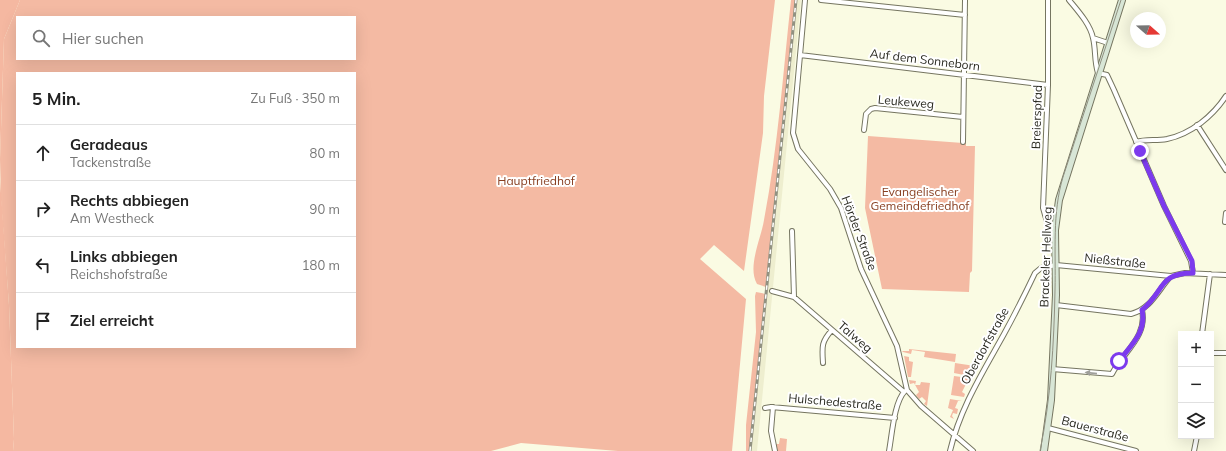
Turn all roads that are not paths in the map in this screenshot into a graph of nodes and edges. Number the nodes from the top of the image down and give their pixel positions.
1 (805, 0) edge
2 (821, 0) edge
3 (965, 0) edge
4 (1048, 0) edge
5 (1069, 0) edge
6 (1122, 0) edge
7 (965, 16) junction
8 (1093, 38) junction
9 (1108, 43) junction
10 (800, 55) junction
11 (1098, 73) junction
12 (963, 74) junction
13 (1048, 85) junction
14 (1226, 96) edge
15 (964, 117) junction
16 (1197, 125) junction
17 (864, 130) dead end
18 (963, 142) dead end
19 (1136, 142) junction
20 (1226, 170) edge
21 (1226, 213) edge
22 (1225, 222) edge
23 (1055, 230) junction
24 (792, 231) dead end
25 (1056, 265) junction
26 (1193, 273) junction
27 (1210, 274) junction
28 (1226, 275) edge
29 (1171, 276) junction
30 (772, 291) dead end
31 (794, 297) junction
32 (1056, 305) junction
33 (1142, 310) junction
34 (832, 330) junction
35 (1202, 331) edge
36 (1214, 353) edge
37 (1226, 353) edge
38 (824, 363) dead end
39 (1052, 369) junction
40 (906, 391) junction
41 (773, 407) junction
42 (765, 408) dead end
43 (895, 418) junction
44 (1048, 428) junction
45 (954, 434) junction
46 (1196, 439) edge
47 (775, 451) edge
48 (889, 451) edge
49 (950, 451) edge
50 (973, 451) edge
51 (1044, 451) edge
52 (1136, 451) edge
53 (1194, 451) edge

1 - 10 street, Hörder Straße
2 - 7 street
3 - 7 street
4 - 13 street, Breierspfad
5 - 8 street
6 - 9 main road, Brackeler Hellweg
7 - 12 street
8 - 9 street
8 - 11 street
9 - 11 main road, Brackeler Hellweg
10 - 12 street, Auf dem Sonneborn
10 - 40 street, Hörder Straße
11 - 19 street
11 - 23 main road, Brackeler Hellweg
12 - 13 street, Auf dem Sonneborn
12 - 15 street
13 - 23 street, Breierspfad
14 - 16 street
15 - 17 street, Leukeweg
15 - 18 street
16 - 19 street
16 - 20 street
19 - 26 street
21 - 22 street
23 - 25 main road, Brackeler Hellweg
24 - 31 street
25 - 29 street, Nießstraße
25 - 32 main road, Brackeler Hellweg
25 - 45 street, Oberdorfstraße
26 - 27 street, Nießstraße
26 - 29 street, Nießstraße
27 - 28 street, Nießstraße
27 - 35 street
29 - 33 street
30 - 31 street, Talweg
31 - 34 street, Talweg
32 - 33 street
32 - 39 main road, Brackeler Hellweg
33 -> 39 street
34 - 38 street
34 - 40 street, Talweg
36 - 37 street
39 - 44 main road, Brackeler Hellweg
40 - 43 street
40 - 45 street, Hörder Straße
41 - 42 street, Hulschedestraße
41 - 43 street, Hulschedestraße
41 - 47 street, Hulschedestraße
43 - 48 street
44 - 51 main road, Brackeler Hellweg
44 - 52 street, Bauerstraße
45 - 49 street, Oberdorfstraße
45 - 50 street, Hörder Straße
46 - 53 street

